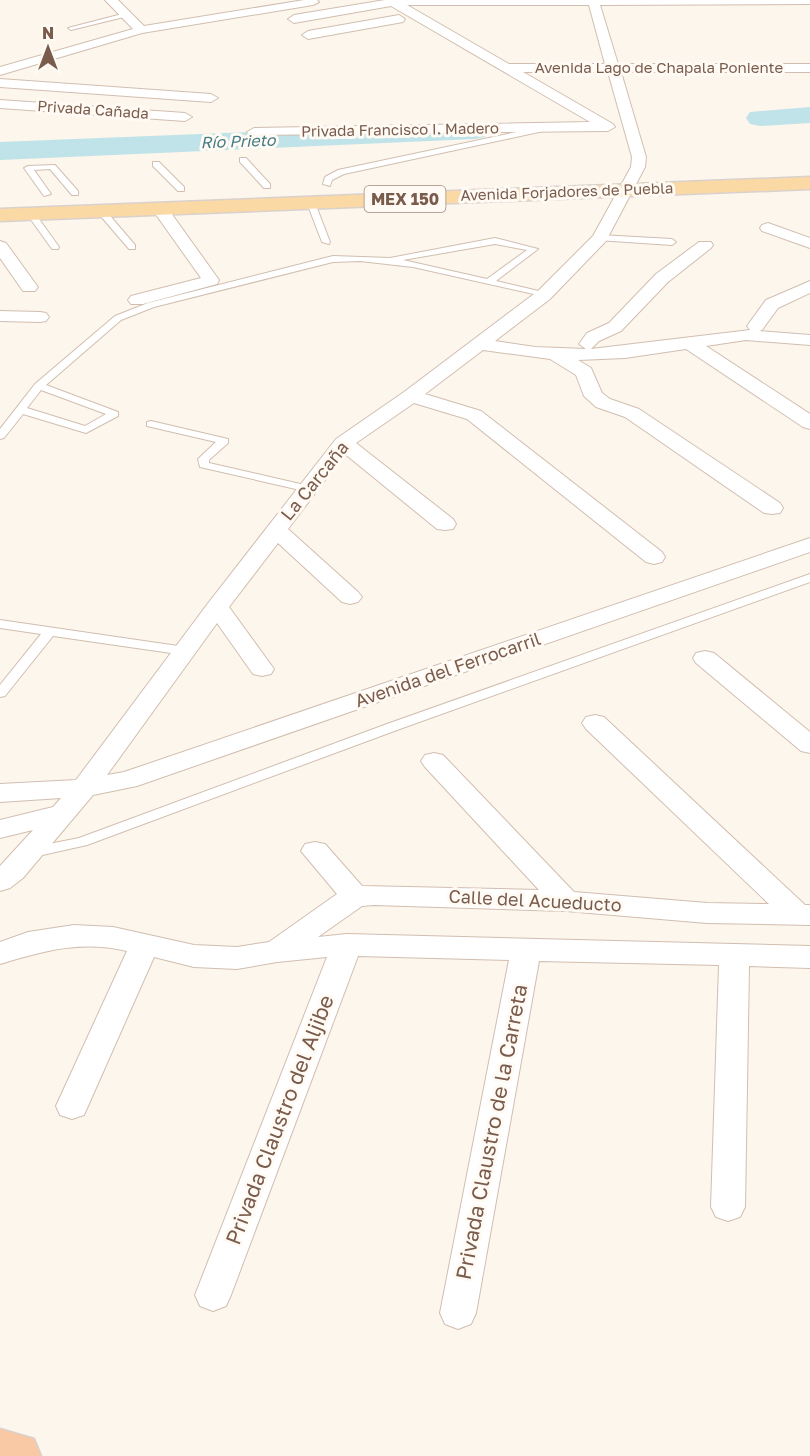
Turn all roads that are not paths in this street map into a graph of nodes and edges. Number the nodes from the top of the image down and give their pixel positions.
1 (111, 0) edge
2 (241, 0) edge
3 (327, 0) edge
4 (392, 1) edge
5 (593, 1) edge
6 (809, 2) edge
7 (258, 11) junction
8 (126, 15) junction
9 (416, 16) junction
10 (294, 18) dead end
11 (71, 28) dead end
12 (141, 30) junction
13 (308, 35) dead end
14 (507, 68) junction
15 (613, 68) junction
16 (810, 68) edge
17 (0, 71) edge
18 (0, 83) edge
19 (40, 86) junction
20 (106, 90) junction
21 (178, 95) junction
22 (212, 98) dead end
23 (22, 102) dead end
24 (0, 104) edge
25 (91, 106) dead end
26 (158, 115) junction
27 (186, 117) dead end
28 (606, 126) junction
29 (545, 128) junction
30 (254, 132) dead end
31 (632, 139) junction
32 (243, 160) dead end
33 (156, 164) dead end
34 (810, 166) edge
35 (630, 181) junction
36 (810, 183) edge
37 (327, 184) junction
38 (267, 186) junction
39 (180, 189) junction
40 (134, 191) dead end
41 (75, 193) junction
42 (47, 194) junction
43 (23, 195) dead end
44 (100, 202) junction
45 (311, 203) junction
46 (160, 209) junction
47 (31, 214) junction
48 (0, 215) edge
49 (768, 228) dead end
50 (600, 238) junction
51 (326, 242) dead end
52 (672, 242) dead end
53 (810, 243) edge
54 (705, 245) dead end
55 (0, 246) edge
56 (55, 247) dead end
57 (132, 247) dead end
58 (386, 260) junction
59 (488, 282) junction
60 (810, 286) edge
61 (28, 287) dead end
62 (544, 295) junction
63 (137, 300) dead end
64 (0, 316) edge
65 (40, 317) dead end
66 (756, 326) junction
67 (615, 327) junction
68 (524, 330) junction
69 (810, 331) edge
70 (810, 340) edge
71 (633, 341) junction
72 (689, 343) junction
73 (480, 344) junction
74 (595, 349) junction
75 (554, 354) junction
76 (587, 376) junction
77 (39, 386) junction
78 (411, 396) junction
79 (21, 410) junction
80 (810, 423) edge
81 (151, 424) dead end
82 (0, 436) edge
83 (343, 443) junction
84 (309, 489) junction
85 (772, 508) dead end
86 (445, 524) dead end
87 (277, 530) junction
88 (810, 545) edge
89 (654, 557) dead end
90 (810, 578) edge
91 (350, 597) dead end
92 (217, 607) junction
93 (0, 624) edge
94 (51, 630) junction
95 (185, 651) junction
96 (705, 658) dead end
97 (262, 669) dead end
98 (0, 693) edge
99 (595, 723) dead end
100 (810, 745) edge
101 (434, 761) dead end
102 (84, 788) junction
103 (0, 793) edge
104 (63, 813) junction
105 (0, 829) edge
106 (35, 846) junction
107 (315, 851) dead end
108 (0, 881) edge
109 (355, 896) junction
110 (566, 901) junction
111 (804, 915) edge
112 (347, 945) junction
113 (144, 946) junction
114 (277, 951) junction
115 (526, 951) junction
116 (0, 953) edge
117 (734, 955) junction
118 (810, 957) edge
119 (72, 1106) dead end
120 (728, 1207) dead end
121 (213, 1295) dead end
122 (458, 1313) dead end
123 (0, 1453) edge
124 (16, 1456) edge

1 - 8 street
2 - 7 street
3 - 7 street
4 - 5 street
4 - 9 street
4 - 10 street
5 - 6 street
5 - 15 street
7 - 12 street
8 - 11 lane
8 - 12 street
9 - 13 street
9 - 14 street
12 - 17 street
14 - 15 street, Avenida Lago de Chapala Poniente
14 - 28 street
15 - 16 street, Avenida Lago de Chapala Poniente
15 - 31 street
18 - 19 street
19 - 20 street
19 - 23 street
20 - 21 street
20 - 25 street
21 - 22 street
21 - 26 street
24 - 26 street, Privada Cañada
26 - 27 street, Privada Cañada
28 - 29 street, Privada Francisco I. Madero
28 - 31 street
29 - 30 street, Privada Francisco I. Madero
29 - 37 lane
31 - 35 street
32 - 38 lane
33 - 39 lane
34 - 35 main road, Avenida Forjadores de Puebla / MEX 150
35 - 36 main road, Avenida Forjadores de Puebla / MEX 150
35 - 37 main road, Avenida Forjadores de Puebla / MEX 150
35 - 45 main road, Avenida Forjadores de Puebla / MEX 150
35 - 50 street, La Carcaña
37 - 38 main road, Avenida Forjadores de Puebla / MEX 150
38 - 39 main road, Avenida Forjadores de Puebla / MEX 150
39 - 40 main road, Avenida Forjadores de Puebla / MEX 150
41 - 42 main road, Avenida Forjadores de Puebla / MEX 150
41 - 42 lane
41 - 44 main road, Avenida Forjadores de Puebla / MEX 150
42 - 43 main road, Avenida Forjadores de Puebla / MEX 150
44 - 46 main road, Avenida Forjadores de Puebla / MEX 150
44 - 47 main road, Avenida Forjadores de Puebla / MEX 150
44 - 57 lane
45 - 46 main road, Avenida Forjadores de Puebla / MEX 150
45 - 51 lane
46 - 63 street
47 - 48 main road, Avenida Forjadores de Puebla / MEX 150
47 - 56 lane
49 - 53 street
50 - 52 lane
50 - 62 street, La Carcaña
54 - 67 street
55 - 61 street
58 - 59 lane
58 - 59 lane
58 - 77 lane
59 - 62 lane
60 - 66 street
62 - 68 street, La Carcaña
64 - 65 street
66 - 69 street
66 - 71 street
67 - 71 street
67 - 74 street
68 - 73 street, La Carcaña
68 - 74 street
70 - 72 street
71 - 74 street
72 - 74 street
72 - 80 street
73 - 75 street
73 - 78 street, La Carcaña
74 - 75 street
74 - 76 street
75 - 76 street
76 - 85 street
77 - 79 lane
77 - 79 lane
78 - 83 street, La Carcaña
78 - 89 street
79 - 82 lane
81 - 84 lane
83 - 84 street, La Carcaña
83 - 86 street
84 - 87 street, La Carcaña
87 - 91 street
87 - 92 street, La Carcaña
88 - 102 street, Avenida del Ferrocarril
90 - 106 lane
92 - 95 street, La Carcaña
92 - 97 street
93 - 94 lane
94 - 95 lane
94 - 98 lane
95 - 102 street, La Carcaña
96 - 100 street
99 - 111 street
101 - 110 street
102 - 103 street, Avenida del Ferrocarril
102 - 104 street, La Carcaña
104 - 105 street
104 - 106 street, La Carcaña
106 - 108 street
107 - 109 street
109 - 110 street, Calle del Acueducto
109 - 114 street
110 - 111 street, Calle del Acueducto
112 - 114 street
112 - 115 street
112 - 121 street, Privada Claustro del Aljibe
113 - 114 street
113 - 116 street
113 - 119 street
115 - 117 street
115 - 122 street, Privada Claustro de la Carreta
117 - 118 street
117 - 120 street
123 - 124 highway

